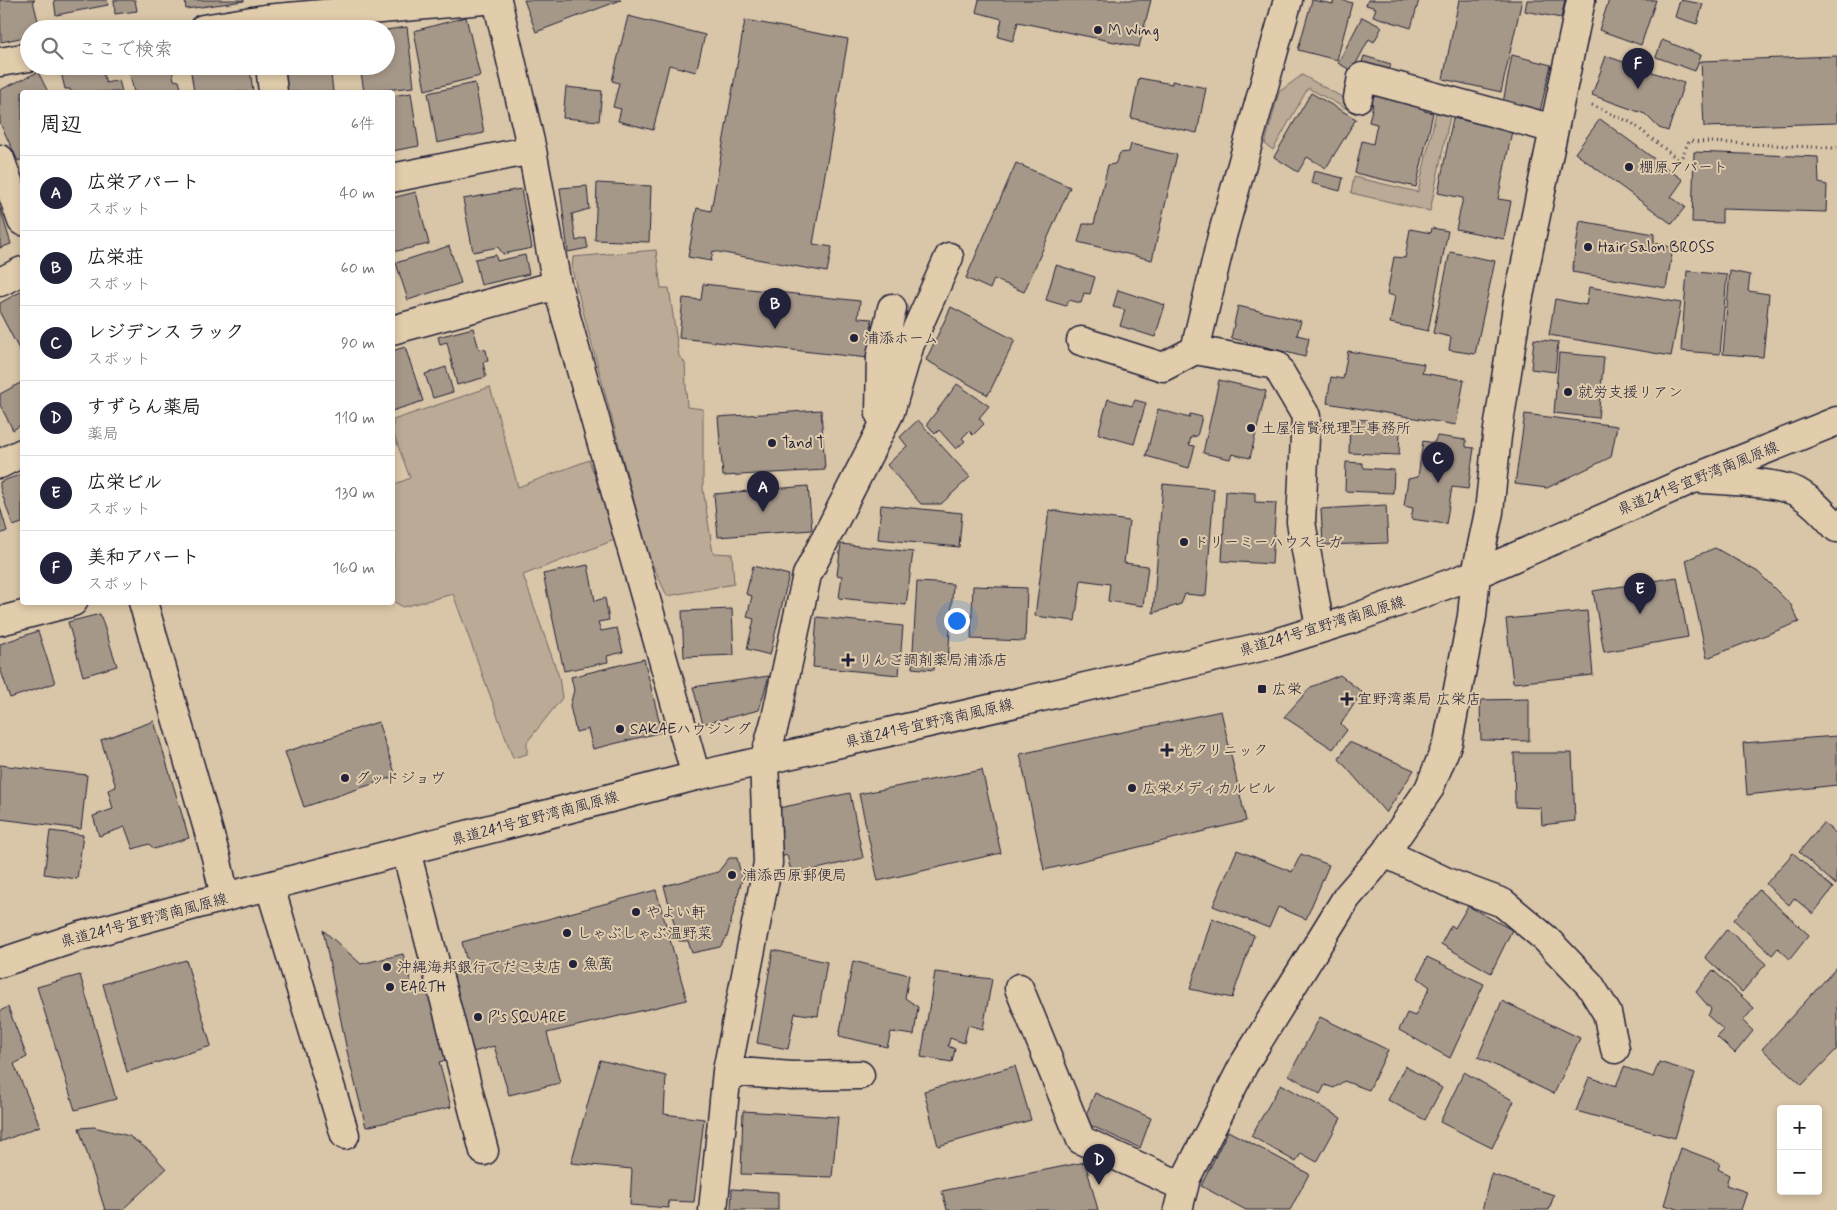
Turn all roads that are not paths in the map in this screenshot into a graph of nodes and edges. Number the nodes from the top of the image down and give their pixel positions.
1 (484, 0) edge
2 (497, 0) edge
3 (1288, 0) edge
4 (1580, 0) edge
5 (265, 16) edge
6 (246, 20) edge
7 (20, 59) edge
8 (0, 62) edge
9 (271, 75) edge
10 (273, 90) edge
11 (1358, 98) dead end
12 (1554, 129) junction
13 (532, 150) junction
14 (0, 159) edge
15 (395, 177) edge
16 (20, 215) edge
17 (949, 256) dead end
18 (20, 272) edge
19 (0, 282) edge
20 (558, 285) junction
21 (892, 308) dead end
22 (395, 329) edge
23 (1081, 341) dead end
24 (1195, 350) junction
25 (1837, 421) edge
26 (880, 434) junction
27 (20, 454) edge
28 (0, 464) edge
29 (1694, 478) junction
30 (1837, 528) edge
31 (1476, 574) junction
32 (61, 605) edge
33 (144, 605) edge
34 (0, 620) edge
35 (1320, 628) junction
36 (764, 761) junction
37 (696, 776) junction
38 (406, 851) junction
39 (1385, 853) junction
40 (270, 887) junction
41 (225, 897) junction
42 (0, 962) edge
43 (1020, 988) dead end
44 (1615, 1049) dead end
45 (727, 1071) junction
46 (860, 1076) dead end
47 (345, 1136) dead end
48 (484, 1151) dead end
49 (1181, 1198) edge
50 (713, 1210) edge

1 - 5 street
2 - 13 street
3 - 24 street
4 - 12 street
5 - 6 street
7 - 8 street
9 - 10 street
11 - 12 street
12 - 31 street
13 - 15 street
13 - 20 street
14 - 16 street
17 - 26 street
18 - 19 street
20 - 22 street
20 - 37 street
21 - 26 street
23 - 24 street
24 - 35 street
25 - 29 street, 県道241号宜野湾南風原線
26 - 36 street
27 - 28 street
29 - 30 street
29 - 31 street, 県道241号宜野湾南風原線
31 - 35 street, 県道241号宜野湾南風原線
31 - 39 street
32 - 34 street
33 - 41 street
35 - 36 street, 県道241号宜野湾南風原線
36 - 37 street, 県道241号宜野湾南風原線
36 - 45 street
37 - 38 street, 県道241号宜野湾南風原線
38 - 40 street, 県道241号宜野湾南風原線
38 - 48 street
39 - 44 street
39 - 49 street
40 - 41 street, 県道241号宜野湾南風原線
40 - 47 street
41 - 42 street, 県道241号宜野湾南風原線
43 - 49 street
45 - 46 street
45 - 50 street

